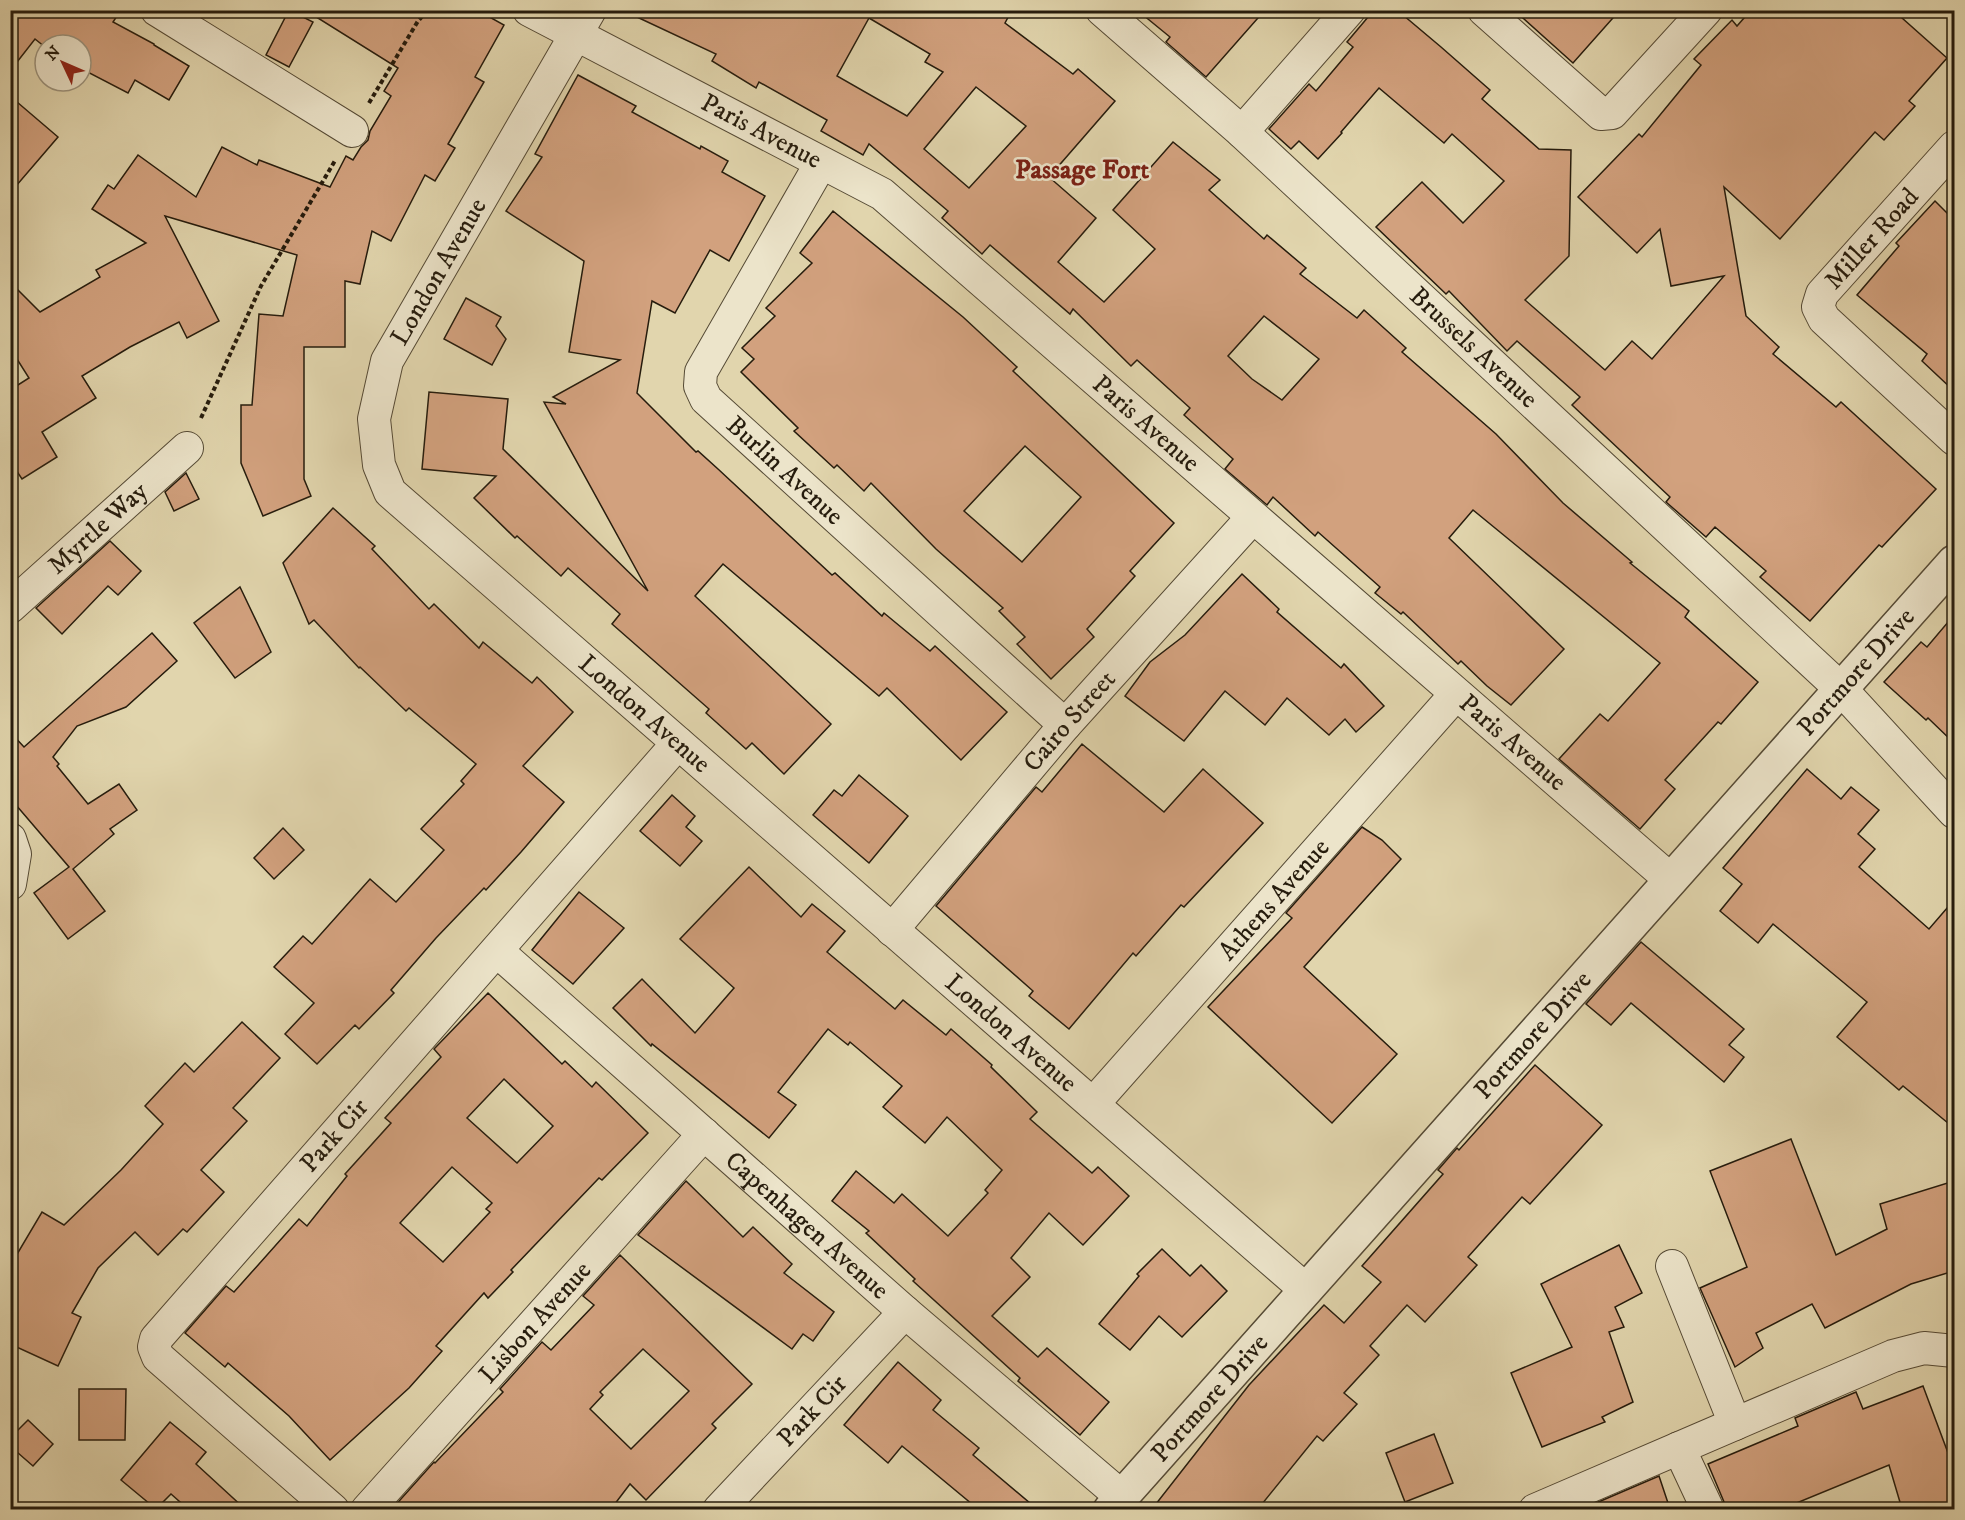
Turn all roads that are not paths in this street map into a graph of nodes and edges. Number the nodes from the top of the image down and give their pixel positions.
1 (157, 10) edge
2 (529, 10) edge
3 (1102, 10) edge
4 (1349, 10) edge
5 (1484, 10) edge
6 (1706, 10) edge
7 (583, 23) edge
8 (352, 131) road end
9 (1242, 132) junction
10 (1954, 147) edge
11 (821, 163) junction
12 (1954, 439) edge
13 (187, 448) road end
14 (1253, 517) junction
15 (1954, 562) edge
16 (10, 607) edge
17 (1841, 689) junction
18 (1456, 693) junction
19 (1065, 725) junction
20 (678, 743) junction
21 (1954, 812) edge
22 (10, 839) edge
23 (1671, 880) junction
24 (10, 884) edge
25 (892, 930) junction
26 (497, 951) junction
27 (1093, 1104) junction
28 (704, 1134) junction
29 (1672, 1266) dead end
30 (1306, 1290) junction
31 (905, 1312) junction
32 (1954, 1351) edge
33 (1735, 1424) junction
34 (1679, 1448) junction
35 (1116, 1503) edge
36 (333, 1509) edge
37 (367, 1509) edge
38 (718, 1509) edge
39 (1535, 1509) edge
40 (1708, 1509) edge

1 - 8 street
2 - 7 street, Paris Avenue
3 - 9 street, Brussels Avenue
4 - 9 street
5 - 6 street
7 - 11 street, Paris Avenue
7 - 20 street, London Avenue
9 - 17 street, Brussels Avenue
10 - 12 street, Miller Road
11 - 14 street, Paris Avenue
11 - 19 street, Burlin Avenue
13 - 16 street, Myrtle Way
14 - 18 street, Paris Avenue
14 - 19 street, Cairo Street
15 - 17 street, Portmore Drive
17 - 21 street, Brussels Avenue
17 - 23 street, Portmore Drive
18 - 23 street, Paris Avenue
18 - 27 street, Athens Avenue
19 - 25 street, Cairo Street
20 - 25 street, London Avenue
20 - 26 street, Park Cir
22 - 24 street
23 - 30 street, Portmore Drive
25 - 27 street, London Avenue
26 - 28 street, Capenhagen Avenue
26 - 36 street, Park Cir
27 - 30 street, London Avenue
28 - 31 street, Capenhagen Avenue
28 - 37 street, Lisbon Avenue
29 - 33 street
30 - 35 street, Portmore Drive
31 - 35 street, Capenhagen Avenue
31 - 38 street, Park Cir
32 - 33 street
33 - 34 street
34 - 39 street
34 - 40 street

